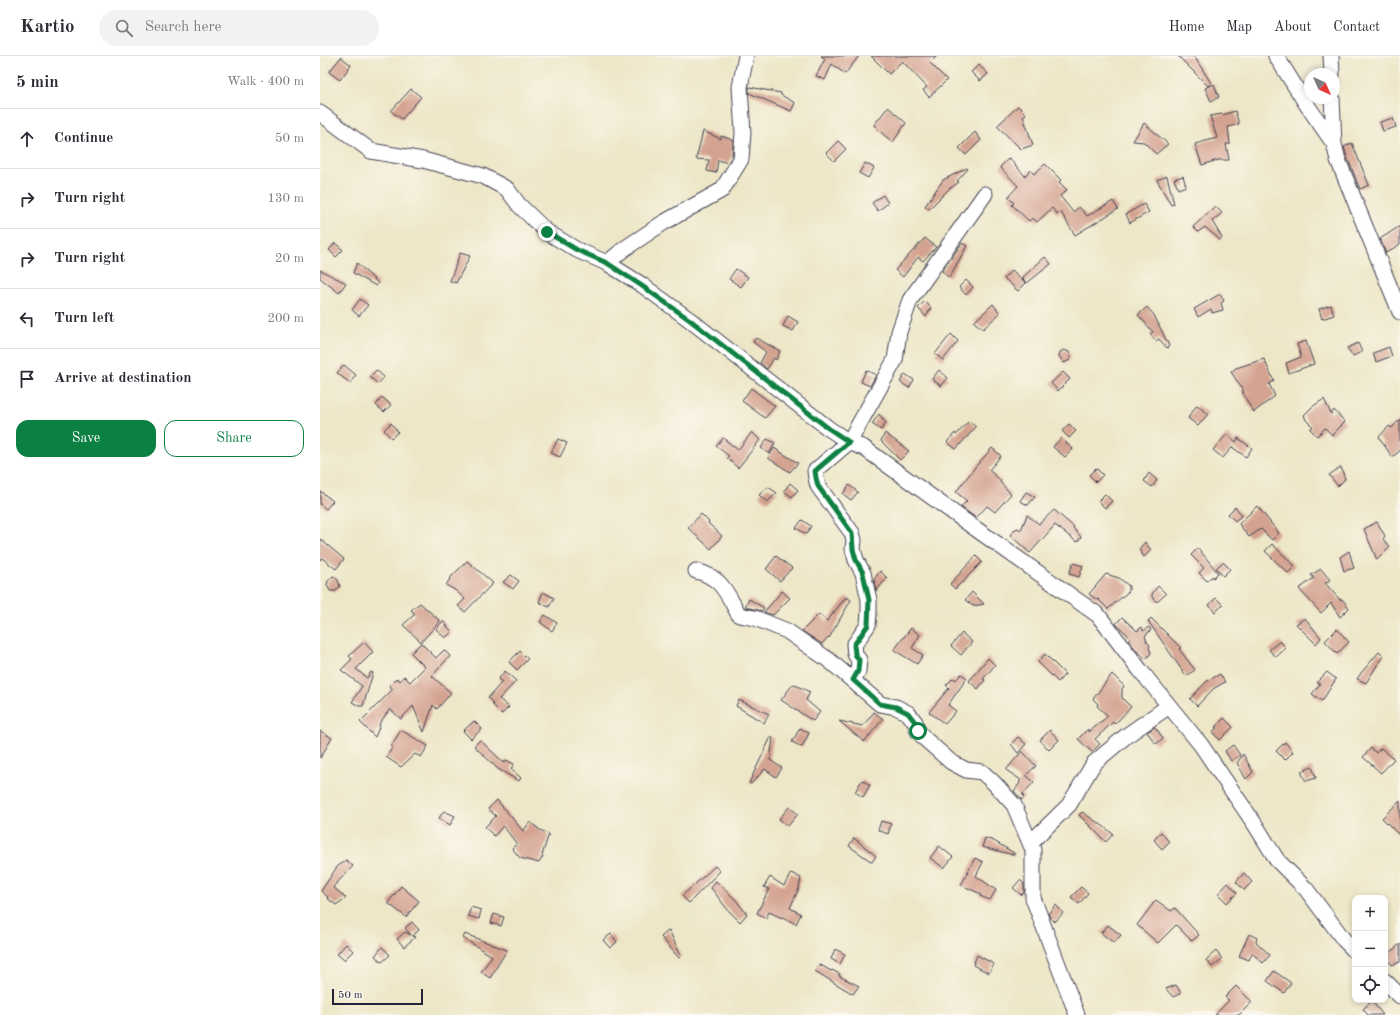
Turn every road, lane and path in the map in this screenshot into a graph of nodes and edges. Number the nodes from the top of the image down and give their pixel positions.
1 (746, 56) edge
2 (1276, 56) edge
3 (1331, 56) edge
4 (1332, 68) edge
5 (1332, 104) edge
6 (320, 113) edge
7 (1334, 144) junction
8 (985, 194) dead end
9 (607, 263) junction
10 (1400, 312) edge
11 (849, 442) junction
12 (696, 571) dead end
13 (853, 680) junction
14 (1169, 706) junction
15 (1030, 842) junction
16 (1352, 948) edge
17 (1388, 984) edge
18 (1400, 996) edge
19 (1077, 1015) edge

1 - 9 street
2 - 7 street
3 - 4 street
5 - 7 street
6 - 9 street
7 - 10 street
8 - 11 street
9 - 11 street
11 - 13 street
11 - 14 street
12 - 13 street
13 - 15 street
14 - 15 street
14 - 16 street
15 - 19 street
17 - 18 street

